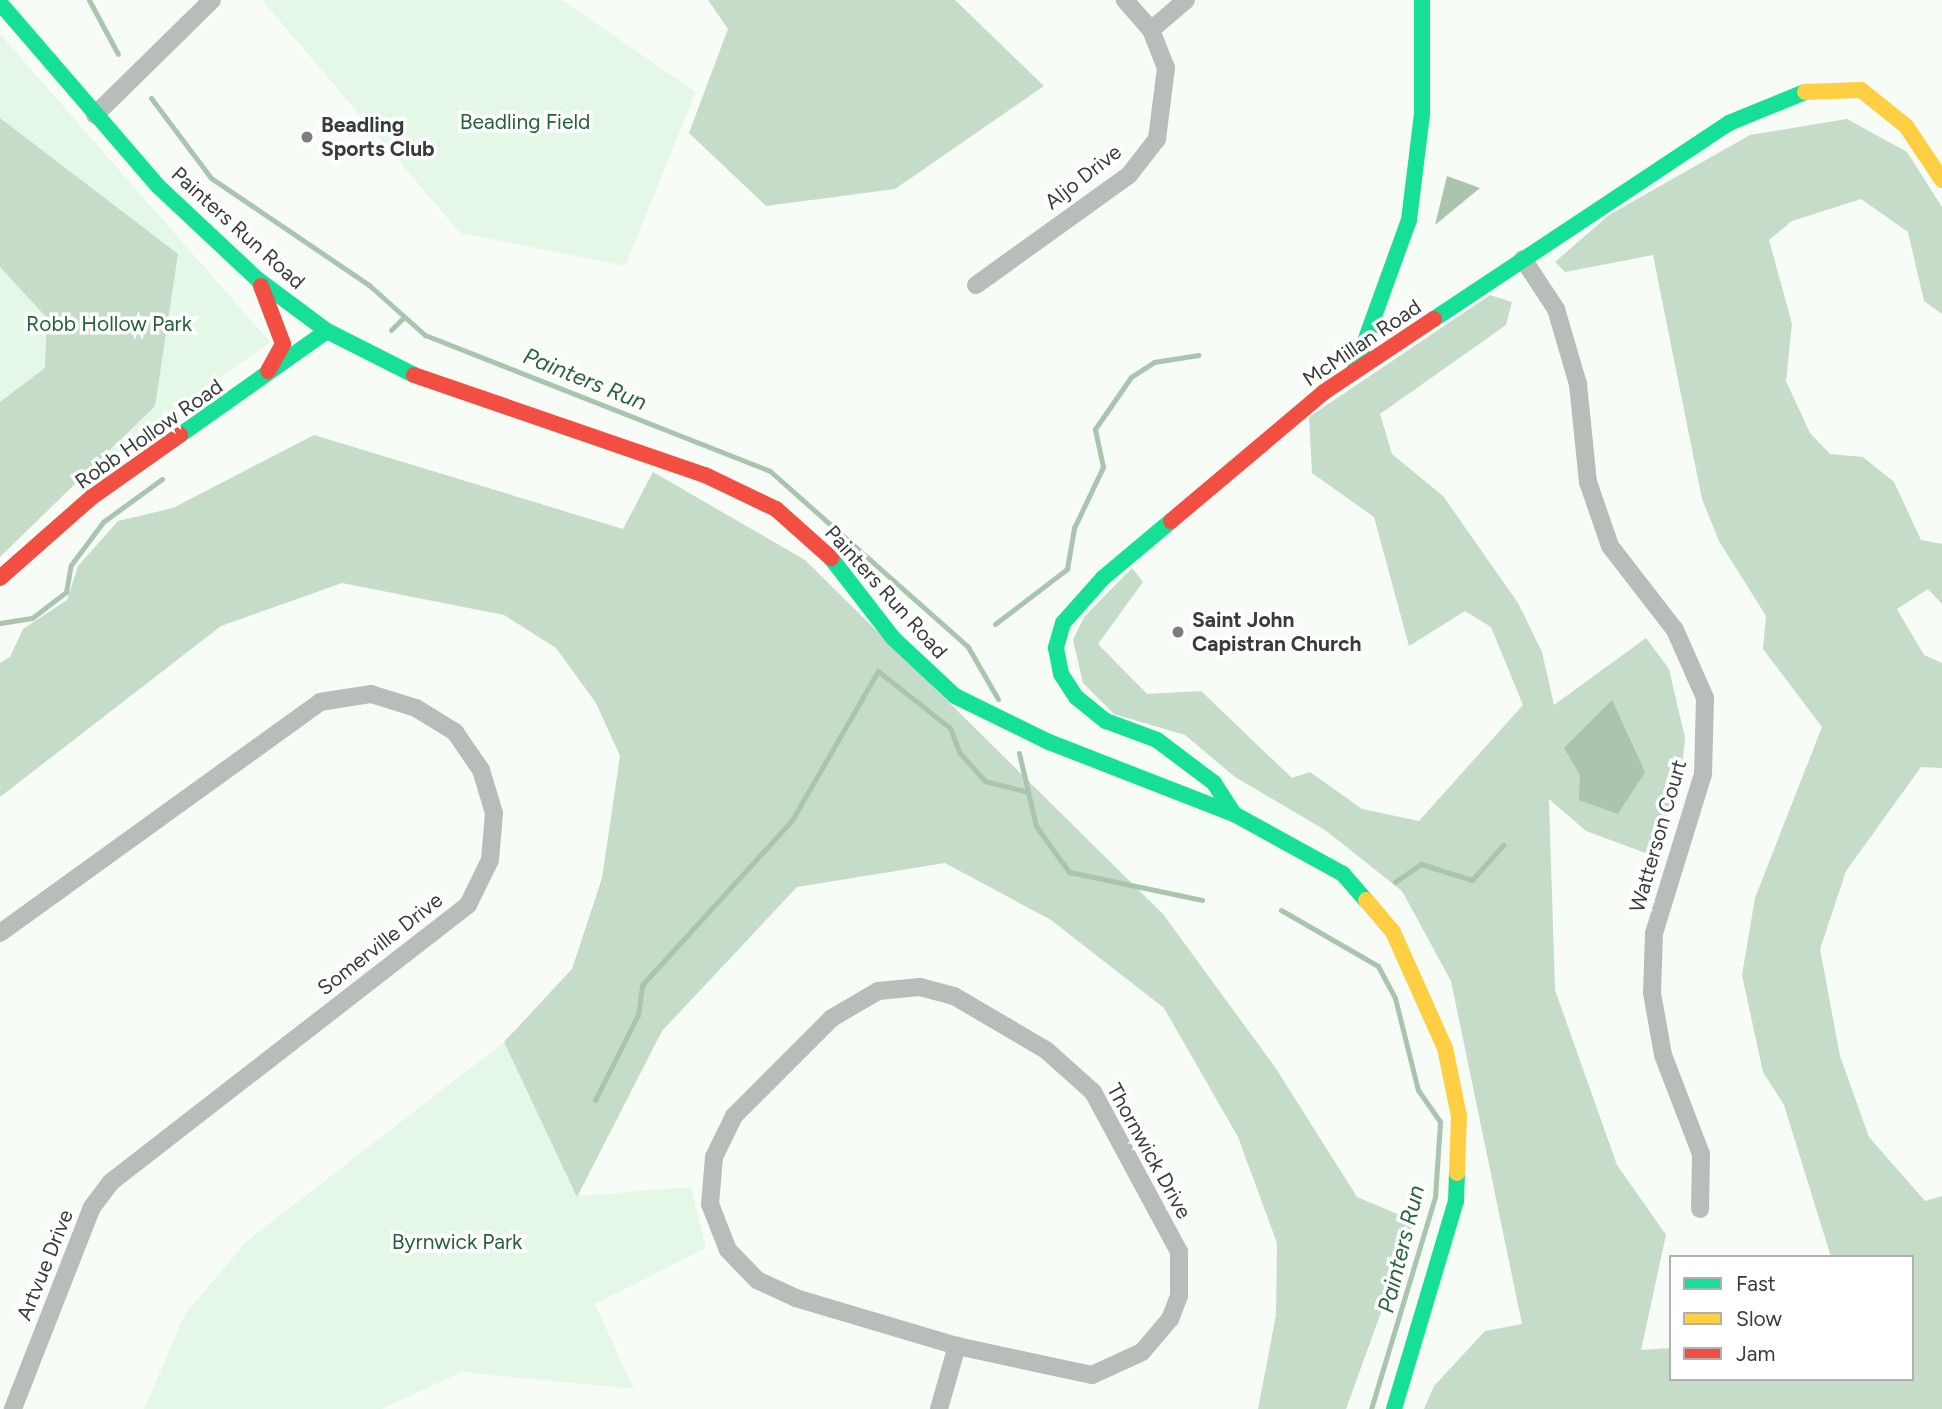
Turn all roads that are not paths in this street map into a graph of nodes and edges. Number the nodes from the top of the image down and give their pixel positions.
1 (212, 0) edge
2 (1125, 0) edge
3 (1186, 0) edge
4 (1424, 0) edge
5 (0, 3) edge
6 (1151, 30) junction
7 (95, 115) junction
8 (1942, 180) edge
9 (1523, 259) junction
10 (257, 279) junction
11 (976, 285) dead end
12 (327, 331) junction
13 (1355, 369) junction
14 (262, 381) junction
15 (0, 578) edge
16 (1234, 814) junction
17 (0, 933) edge
18 (111, 1182) joint
19 (1700, 1209) dead end
20 (957, 1346) junction
21 (13, 1409) edge
22 (939, 1409) edge
23 (1394, 1409) edge

1 - 7 street
2 - 6 street, Aljo Drive
3 - 6 street
4 - 13 street
5 - 7 street, Painters Run Road
6 - 11 street, Aljo Drive
7 - 10 street, Painters Run Road
8 - 9 street, McMillan Road
9 - 13 street, McMillan Road
9 - 19 street, Watterson Court
10 - 12 street, Painters Run Road
10 - 14 street
12 - 14 street, Robb Hollow Road
12 - 16 street, Painters Run Road
13 - 16 street, McMillan Road
14 - 15 street, Robb Hollow Road
16 - 23 street, Painters Run Road
17 - 18 street, Somerville Drive
18 - 21 street, Artvue Drive
20 - 20 street, Thornwick Drive
20 - 22 street

